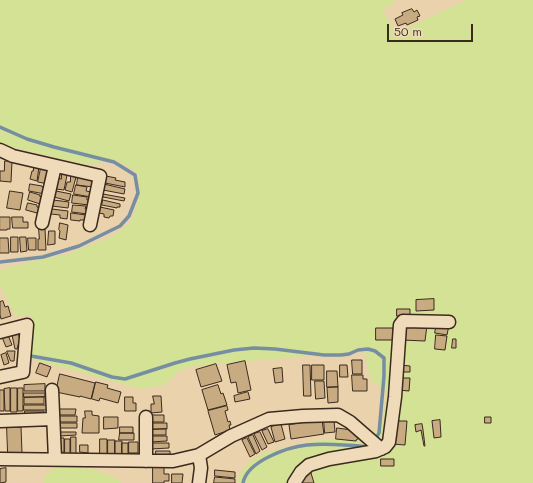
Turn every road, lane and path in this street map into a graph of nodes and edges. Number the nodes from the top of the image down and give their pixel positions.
1 (0, 150) edge
2 (55, 166) junction
3 (42, 223) dead end
4 (90, 225) dead end
5 (449, 322) dead end
6 (0, 332) edge
7 (0, 377) edge
8 (52, 390) dead end
9 (146, 417) dead end
10 (53, 420) junction
11 (0, 421) edge
12 (381, 449) junction
13 (199, 455) junction
14 (0, 459) edge
15 (55, 459) junction
16 (146, 461) junction
17 (199, 483) edge
18 (294, 483) edge

1 - 2 street
2 - 3 street
2 - 4 street
5 - 12 street
6 - 7 street
8 - 10 street
9 - 16 street
10 - 11 street
10 - 15 street
12 - 13 street
12 - 18 street
13 - 16 street
13 - 17 street
14 - 15 street
15 - 16 street

